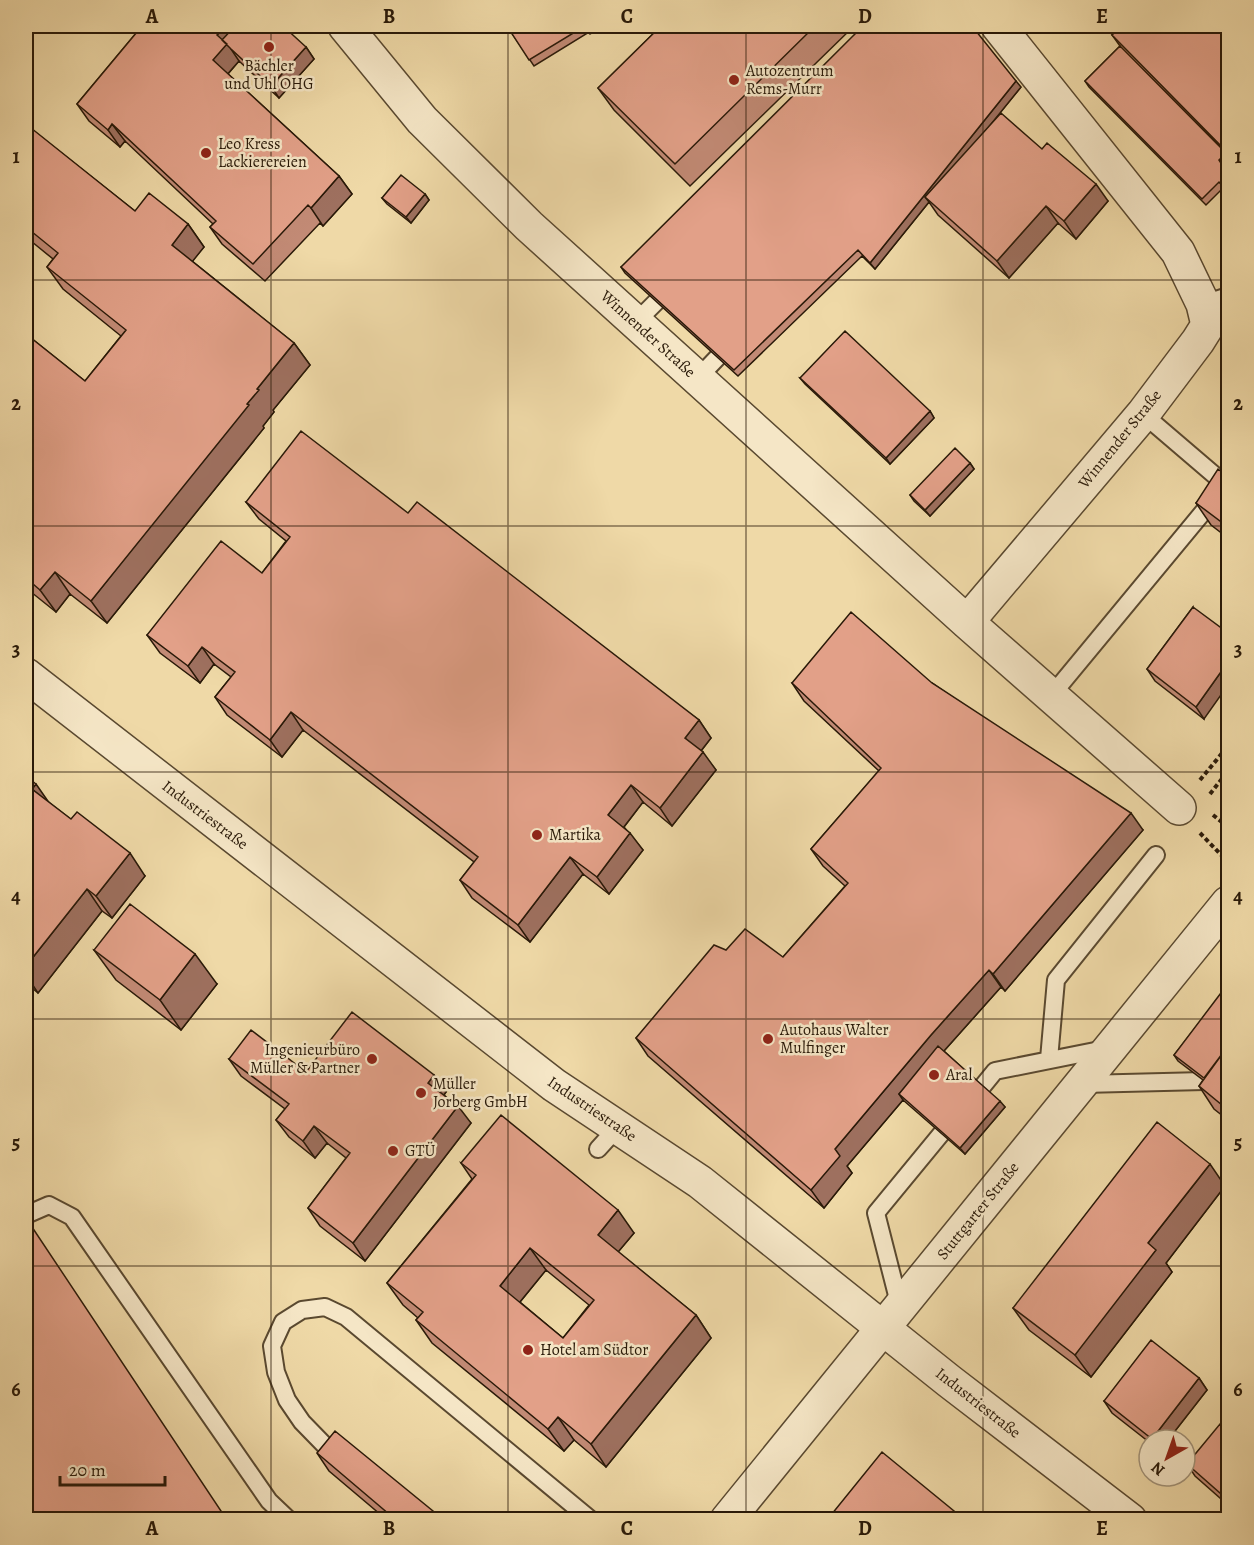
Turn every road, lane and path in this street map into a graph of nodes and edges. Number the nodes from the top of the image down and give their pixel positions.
1 (348, 26) edge
2 (998, 26) edge
3 (1216, 300) edge
4 (1143, 414) junction
5 (1227, 483) edge
6 (968, 622) junction
7 (26, 675) edge
8 (1051, 696) junction
9 (1228, 747) edge
10 (1228, 771) edge
11 (1199, 806) junction
12 (1228, 827) edge
13 (1156, 855) dead end
14 (1228, 908) edge
15 (1112, 1048) junction
16 (1049, 1059) junction
17 (1204, 1081) edge
18 (1083, 1084) junction
19 (982, 1087) edge
20 (941, 1134) edge
21 (26, 1215) edge
22 (892, 1318) junction
23 (338, 1460) edge
24 (289, 1520) edge
25 (591, 1520) edge
26 (727, 1520) edge
27 (1130, 1520) edge

1 - 6 street, Winnender Straße
2 - 3 street, Winnender Straße
3 - 4 street, Winnender Straße
4 - 5 lane
4 - 6 street, Winnender Straße
5 - 8 lane
6 - 8 street, Winnender Straße
7 - 22 street, Industriestraße
8 - 11 street, Winnender Straße
9 - 11 path
10 - 11 path
11 - 12 path
13 - 16 lane
14 - 15 street, Stuttgarter Straße
15 - 16 lane
15 - 18 street, Stuttgarter Straße
16 - 19 lane
17 - 18 lane
18 - 22 street, Stuttgarter Straße
20 - 22 lane
21 - 24 lane
22 - 26 street, Stuttgarter Straße
22 - 27 street, Industriestraße
23 - 25 lane

